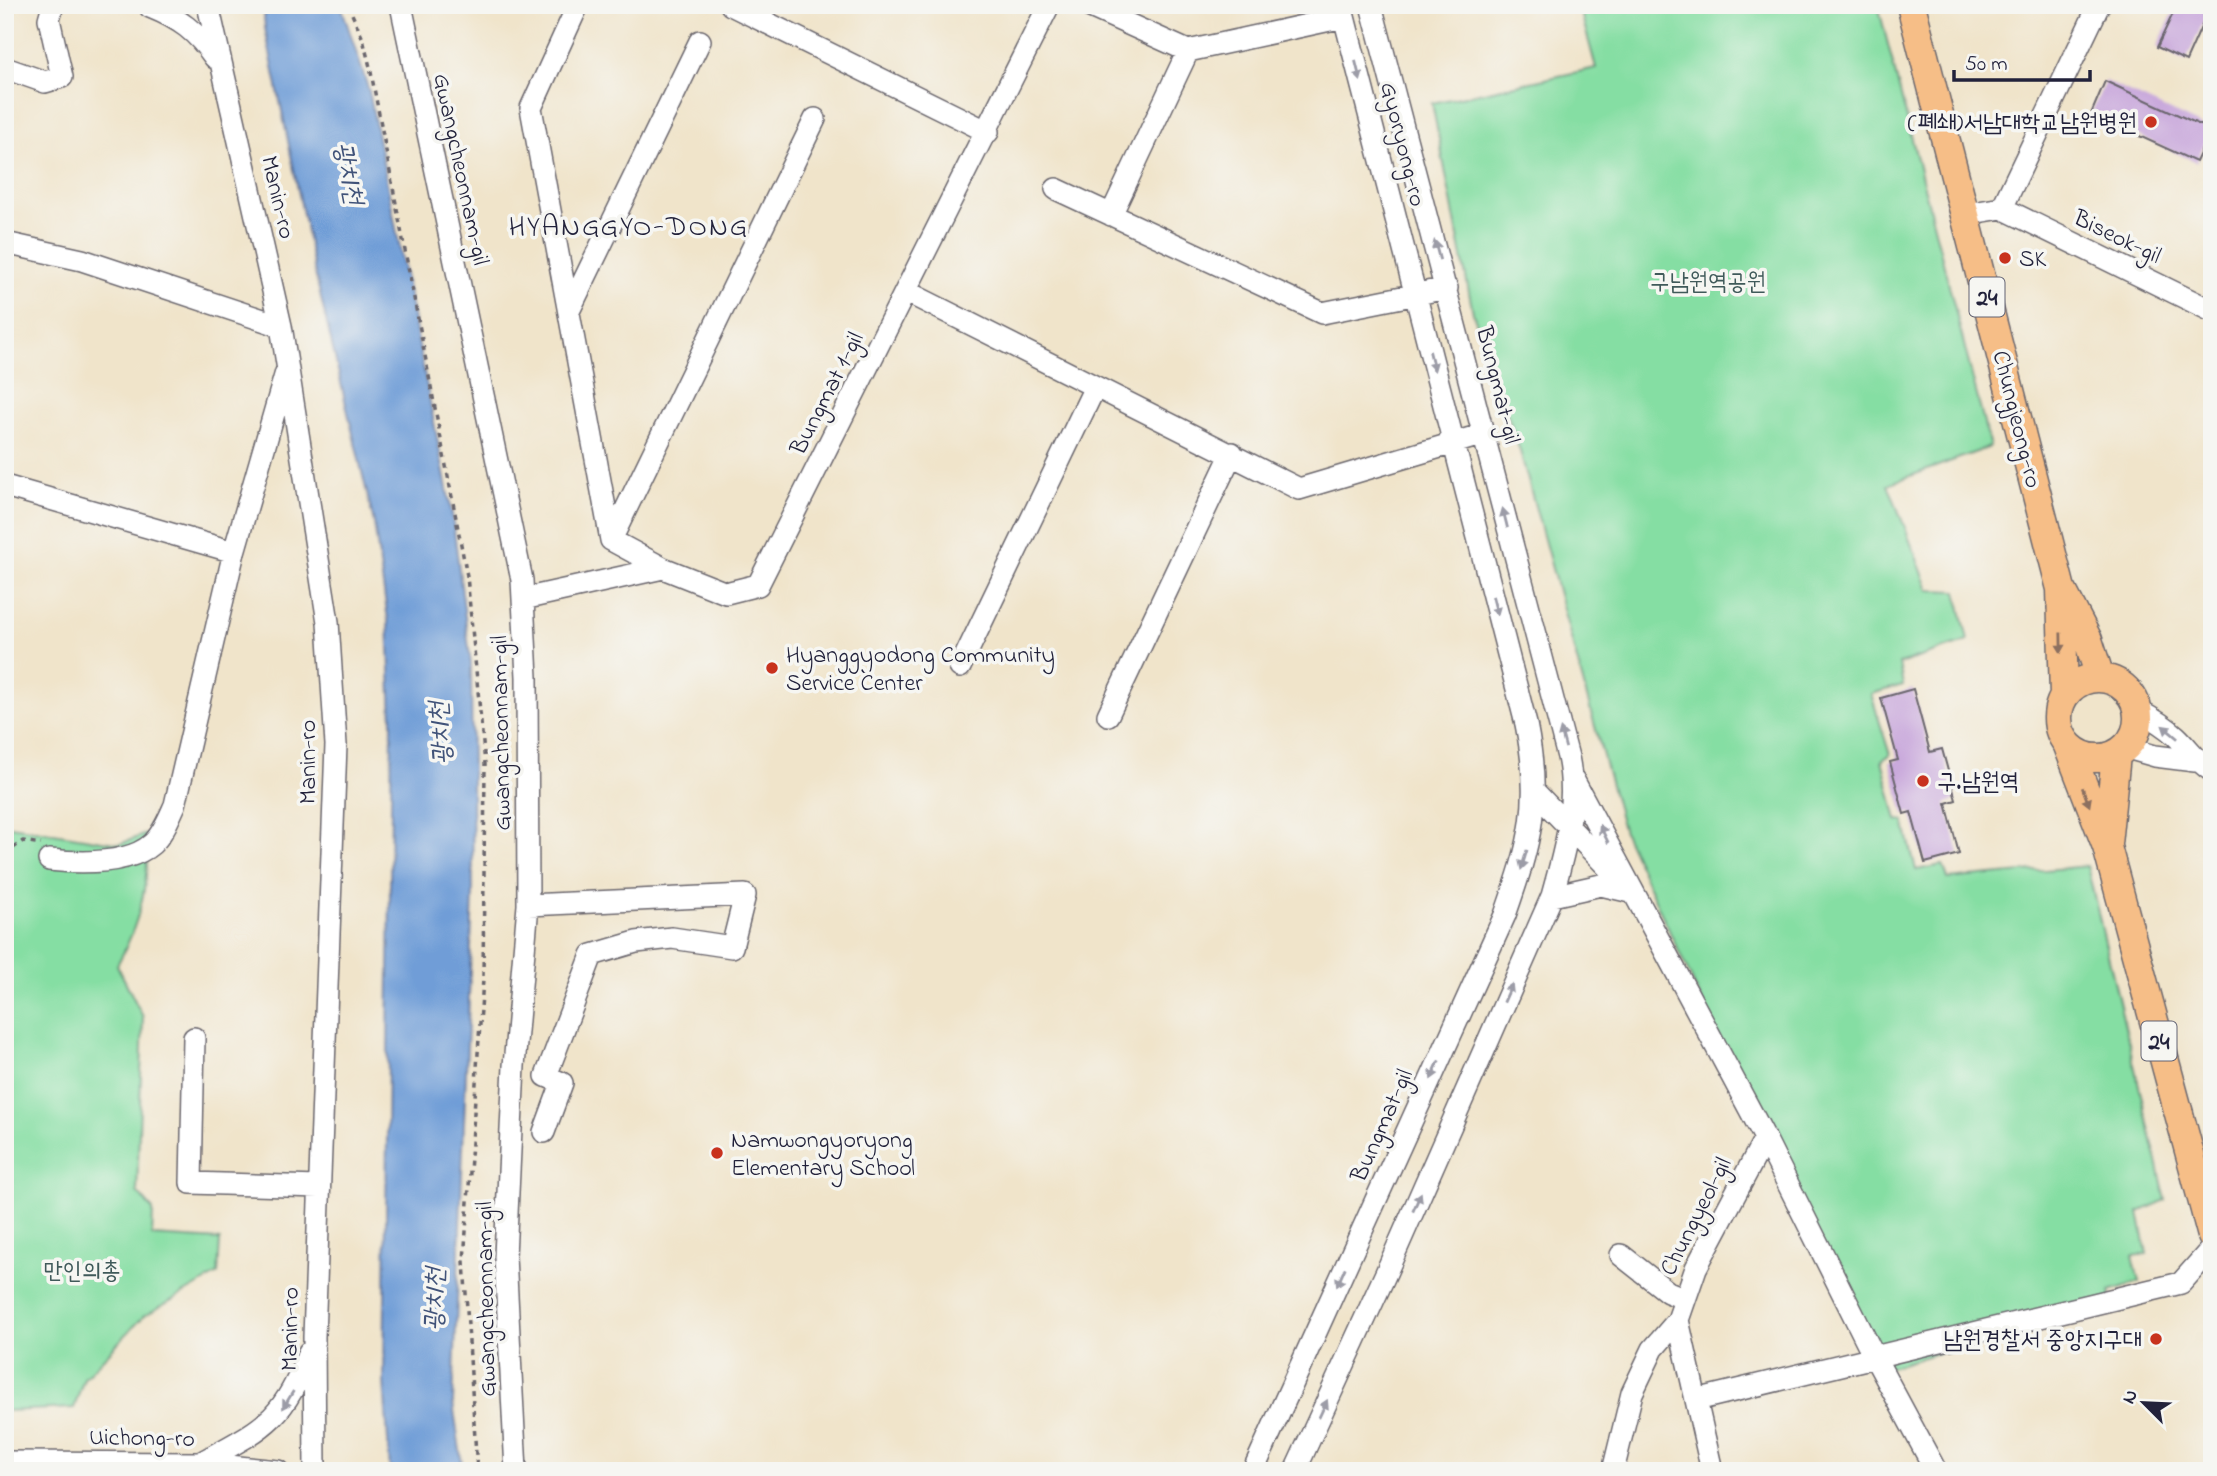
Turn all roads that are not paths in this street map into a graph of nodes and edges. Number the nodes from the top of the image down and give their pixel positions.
1 (52, 5) edge
2 (208, 5) edge
3 (401, 5) edge
4 (578, 5) edge
5 (731, 5) edge
6 (1049, 5) edge
7 (1086, 5) edge
8 (1371, 5) edge
9 (1911, 5) edge
10 (2099, 5) edge
11 (148, 6) edge
12 (1343, 11) edge
13 (701, 41) dead end
14 (1188, 51) junction
15 (220, 65) junction
16 (5, 68) edge
17 (815, 119) dead end
18 (988, 132) junction
19 (1056, 189) dead end
20 (2002, 208) junction
21 (1966, 214) junction
22 (1111, 215) junction
23 (5, 243) edge
24 (1447, 288) junction
25 (907, 292) junction
26 (1416, 295) junction
27 (569, 311) junction
28 (2212, 311) edge
29 (281, 326) junction
30 (288, 367) junction
31 (1095, 387) junction
32 (1484, 434) junction
33 (1452, 442) junction
34 (1232, 453) junction
35 (6, 488) edge
36 (611, 540) junction
37 (234, 552) junction
38 (663, 568) junction
39 (2061, 589) junction
40 (523, 599) junction
41 (960, 667) dead end
42 (2100, 677) junction
43 (2064, 696) junction
44 (2139, 711) junction
45 (1108, 715) dead end
46 (2068, 746) junction
47 (2121, 751) junction
48 (2203, 766) edge
49 (1573, 779) junction
50 (1535, 793) junction
51 (1568, 829) junction
52 (2107, 847) junction
53 (49, 860) road end
54 (1631, 892) junction
55 (1552, 896) junction
56 (528, 905) junction
57 (194, 1038) dead end
58 (544, 1132) dead end
59 (1765, 1138) junction
60 (319, 1187) junction
61 (2212, 1236) edge
62 (2212, 1248) edge
63 (1620, 1255) dead end
64 (1684, 1298) junction
65 (1678, 1320) junction
66 (314, 1338) junction
67 (1874, 1356) junction
68 (1696, 1400) junction
69 (5, 1462) edge
70 (200, 1463) junction
71 (278, 1471) edge
72 (315, 1471) edge
73 (516, 1471) edge
74 (1253, 1471) edge
75 (1294, 1471) edge
76 (1613, 1471) edge
77 (1712, 1471) edge
78 (1936, 1471) edge

1 - 16 street
2 - 15 street, Manin-ro
3 - 40 street, Gwangcheonnam-gil
4 - 27 street
5 - 18 street
6 - 18 street, Bungmat 1-gil
7 - 14 street
24 -> 8 street, Bungmat-gil
9 - 21 main road, Chungjeong-ro / 24
10 - 20 street
11 - 15 street
12 - 14 street
12 -> 26 street, Gyoryong-ro
13 - 27 street
14 - 22 street
15 - 29 street, Manin-ro
17 - 36 street
18 - 25 street, Bungmat 1-gil
19 - 22 street
20 - 21 street
20 - 28 street, Biseok-gil
21 - 39 main road, Chungjeong-ro / 24
22 - 26 street
23 - 29 street
24 - 26 street
24 - 32 street, Bungmat-gil
25 - 31 street
25 - 38 street, Bungmat 1-gil
26 -> 33 street, Bungmat-gil
27 - 36 street
29 - 30 street, Manin-ro
30 - 37 street
30 - 60 street, Manin-ro
31 - 34 street
31 - 41 street
32 - 33 street
49 -> 32 street, Bungmat-gil
33 - 34 street
33 -> 50 street, Bungmat-gil
34 - 45 street
35 - 37 street
36 - 38 street, Bungmat 1-gil
37 - 53 street
38 - 40 street
39 - 42 main road, Chungjeong-ro / 24
39 -> 43 main road, Chungjeong-ro / 24
40 - 56 street, Gwangcheonnam-gil
42 - 43 main road
42 - 44 main road
43 - 46 main road, 24
44 - 47 main road, 24
48 -> 44 street
46 - 47 main road
46 -> 52 main road, 24
47 - 48 street
47 - 52 main road, 24
49 - 51 street, Bungmat-gil
54 -> 49 street, Bungmat-gil
50 - 51 street, Bungmat-gil
50 -> 74 street, Bungmat-gil
51 - 54 street, Bungmat-gil
51 - 55 street, Bungmat-gil
52 - 61 main road, 24
54 - 55 street
54 - 59 street, Bungmat-gil
75 -> 55 street, Bungmat-gil
56 - 58 street
56 - 73 street, Gwangcheonnam-gil
57 - 60 street
59 - 64 street, Chungyeol-gil
59 - 67 street, Bungmat-gil
60 - 66 street, Manin-ro
62 - 67 street
63 - 64 street
64 - 65 street, Chungyeol-gil
65 - 68 street
65 - 76 street
66 -> 70 street
66 - 72 street, Manin-ro
67 - 68 street
67 - 78 street, Bungmat-gil
68 - 77 street
69 - 70 street, Uichong-ro
70 - 71 street, Uichong-ro

